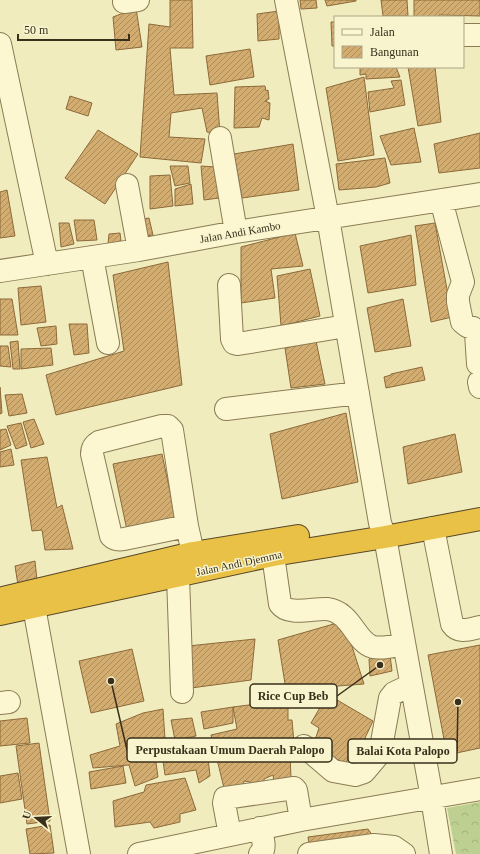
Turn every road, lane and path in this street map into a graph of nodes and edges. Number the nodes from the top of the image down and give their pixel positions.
1 (286, 0) edge
2 (480, 34) edge
3 (464, 35) edge
4 (0, 44) edge
5 (220, 138) dead end
6 (127, 185) dead end
7 (480, 194) edge
8 (441, 200) junction
9 (328, 218) junction
10 (236, 232) junction
11 (139, 250) junction
12 (92, 257) junction
13 (47, 264) junction
14 (0, 271) edge
15 (229, 285) dead end
16 (346, 326) junction
17 (108, 343) dead end
18 (479, 378) edge
19 (358, 393) junction
20 (226, 409) dead end
21 (480, 506) edge
22 (480, 519) edge
23 (187, 526) junction
24 (433, 528) junction
25 (382, 530) junction
26 (193, 553) junction
27 (273, 556) junction
28 (178, 576) junction
29 (0, 599) edge
30 (32, 600) junction
31 (0, 614) edge
32 (480, 627) edge
33 (403, 644) junction
34 (411, 685) junction
35 (182, 692) dead end
36 (304, 746) dead end
37 (480, 789) edge
38 (432, 798) junction
39 (301, 820) junction
40 (260, 828) junction
41 (230, 835) junction
42 (180, 850) edge
43 (437, 853) edge
44 (79, 854) edge
45 (139, 854) edge
46 (260, 854) edge
47 (309, 854) edge
48 (404, 854) edge

1 - 9 street
2 - 3 street
4 - 13 street
5 - 10 street
6 - 11 street
7 - 8 street, Jalan Andi Kambo
8 - 9 street, Jalan Andi Kambo
8 - 18 street
9 - 10 street, Jalan Andi Kambo
9 - 16 street
10 - 11 street, Jalan Andi Kambo
11 - 12 street, Jalan Andi Kambo
12 - 13 street, Jalan Andi Kambo
12 - 17 street
13 - 14 street, Jalan Andi Kambo
15 - 16 street
16 - 19 street
19 - 20 street
19 - 25 street
21 - 25 highway, Jalan Andi Djemma
22 - 24 highway, Jalan Andi Djemma
23 - 23 street
23 - 26 street
24 - 25 highway, Jalan Andi Djemma
24 - 32 street
25 - 26 highway, Jalan Andi Djemma
25 - 27 highway, Jalan Andi Djemma
25 - 33 street
26 - 30 highway, Jalan Andi Djemma
27 - 28 highway, Jalan Andi Djemma
27 - 33 street
28 - 30 highway, Jalan Andi Djemma
28 - 35 street
29 - 30 highway, Jalan Andi Djemma
30 - 31 highway, Jalan Andi Djemma
30 - 44 street
33 - 34 street
34 - 36 street
34 - 38 street
37 - 38 street
38 - 39 street
38 - 43 street
39 - 40 street
39 - 41 street
40 - 41 street
40 - 46 street
41 - 42 street
42 - 45 street
47 - 48 street

